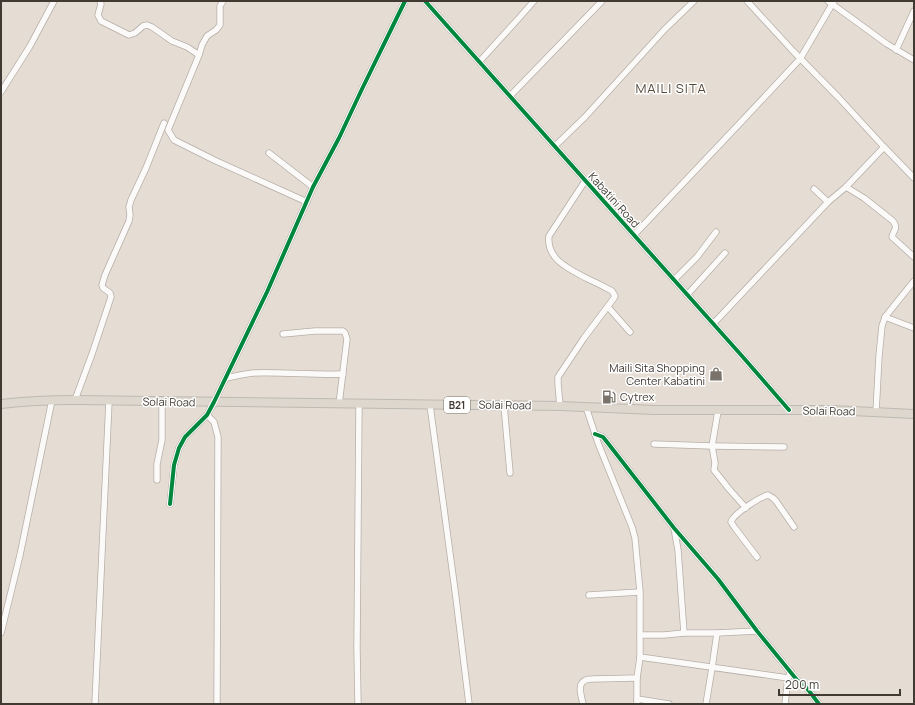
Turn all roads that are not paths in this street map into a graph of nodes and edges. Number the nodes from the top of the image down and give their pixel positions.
1 (54, 1) edge
2 (100, 1) edge
3 (223, 1) edge
4 (405, 1) edge
5 (426, 1) edge
6 (534, 1) edge
7 (602, 1) edge
8 (694, 1) edge
9 (747, 1) edge
10 (831, 2) edge
11 (914, 11) edge
12 (896, 50) junction
13 (200, 55) junction
14 (800, 59) junction
15 (914, 60) edge
16 (480, 61) junction
17 (1, 92) edge
18 (510, 96) junction
19 (164, 123) dead end
20 (555, 146) junction
21 (884, 146) junction
22 (268, 153) dead end
23 (914, 178) edge
24 (585, 180) junction
25 (313, 187) junction
26 (846, 187) junction
27 (814, 189) dead end
28 (307, 202) junction
29 (828, 202) junction
30 (716, 232) dead end
31 (634, 235) junction
32 (725, 253) dead end
33 (914, 257) edge
34 (674, 280) junction
35 (914, 281) edge
36 (687, 295) junction
37 (608, 307) junction
38 (885, 316) junction
39 (713, 324) junction
40 (914, 328) edge
41 (630, 332) dead end
42 (283, 334) dead end
43 (343, 374) junction
44 (226, 378) junction
45 (52, 400) junction
46 (75, 400) junction
47 (109, 401) junction
48 (162, 402) junction
49 (214, 402) junction
50 (1, 404) edge
51 (339, 404) junction
52 (359, 404) junction
53 (430, 405) junction
54 (504, 405) junction
55 (560, 406) junction
56 (586, 407) junction
57 (718, 410) junction
58 (789, 410) junction
59 (876, 412) junction
60 (914, 414) edge
61 (207, 415) junction
62 (595, 434) junction
63 (654, 444) dead end
64 (712, 446) junction
65 (784, 447) dead end
66 (510, 473) dead end
67 (157, 480) dead end
68 (170, 504) dead end
69 (746, 508) junction
70 (794, 526) dead end
71 (674, 528) junction
72 (758, 557) dead end
73 (640, 592) junction
74 (589, 595) dead end
75 (757, 631) junction
76 (1, 633) edge
77 (684, 633) junction
78 (717, 634) junction
79 (640, 635) junction
80 (640, 658) junction
81 (712, 668) junction
82 (791, 672) junction
83 (638, 678) junction
84 (788, 678) junction
85 (637, 701) edge
86 (96, 704) edge
87 (217, 704) edge
88 (358, 704) edge
89 (469, 704) edge
90 (583, 704) edge
91 (669, 704) edge
92 (706, 704) edge
93 (785, 704) edge
94 (819, 704) edge

1 - 17 street
2 - 13 street
3 - 13 street
4 - 25 street
5 - 16 street, Kabatini Road
6 - 16 street
7 - 18 street
8 - 20 street
9 - 14 street
10 - 12 street
10 - 14 street
11 - 12 street
12 - 15 street
13 - 28 street
14 - 21 street
14 - 31 street
16 - 18 street, Kabatini Road
18 - 20 street, Kabatini Road
19 - 46 street
20 - 24 street, Kabatini Road
21 - 23 street
21 - 26 street
22 - 25 street
24 - 31 street, Kabatini Road
24 - 37 street
25 - 28 street
26 - 29 street
26 - 33 street
27 - 29 street
28 - 44 street
29 - 39 street
30 - 34 street
31 - 34 street, Kabatini Road
32 - 36 street
34 - 36 street, Kabatini Road
35 - 38 street
36 - 39 street, Kabatini Road
37 - 41 street
37 - 55 street
38 - 40 street
38 - 59 street
39 - 58 street, Kabatini Road
42 - 43 street
43 - 44 street
43 - 51 street
44 - 49 street
45 - 46 highway, Solai Road / B21
45 - 50 highway, Solai Road / B21
45 - 76 street
46 - 47 highway, Solai Road / B21
47 - 48 highway, Solai Road / B21
47 - 86 street
48 - 49 highway, Solai Road / B21
48 - 67 street
49 - 51 highway, Solai Road / B21
49 - 61 street
51 - 52 highway, Solai Road / B21
52 - 53 highway, Solai Road / B21
52 - 88 street
53 - 54 highway, Solai Road / B21
53 - 89 street
54 - 55 highway, Solai Road / B21
54 - 66 street
55 - 56 highway, Solai Road / B21
56 - 57 highway, Solai Road / B21
56 - 62 street
57 - 58 highway, Solai Road / B21
57 - 64 street
58 - 59 highway, Solai Road / B21
59 - 60 highway, Solai Road / B21
61 - 68 street
61 - 87 street
62 - 71 street
62 - 73 street
63 - 64 street
64 - 65 street
64 - 69 street
69 - 70 street
69 - 72 street
71 - 75 street
71 - 77 street
73 - 74 street
73 - 79 street
75 - 78 street
75 - 82 street
77 - 78 street
77 - 79 street
78 - 81 street
79 - 80 street
80 - 81 street
80 - 83 street
81 - 84 street
81 - 92 street
82 - 84 street
82 - 94 street
83 - 85 street
83 - 90 street
84 - 93 street
85 - 91 street

